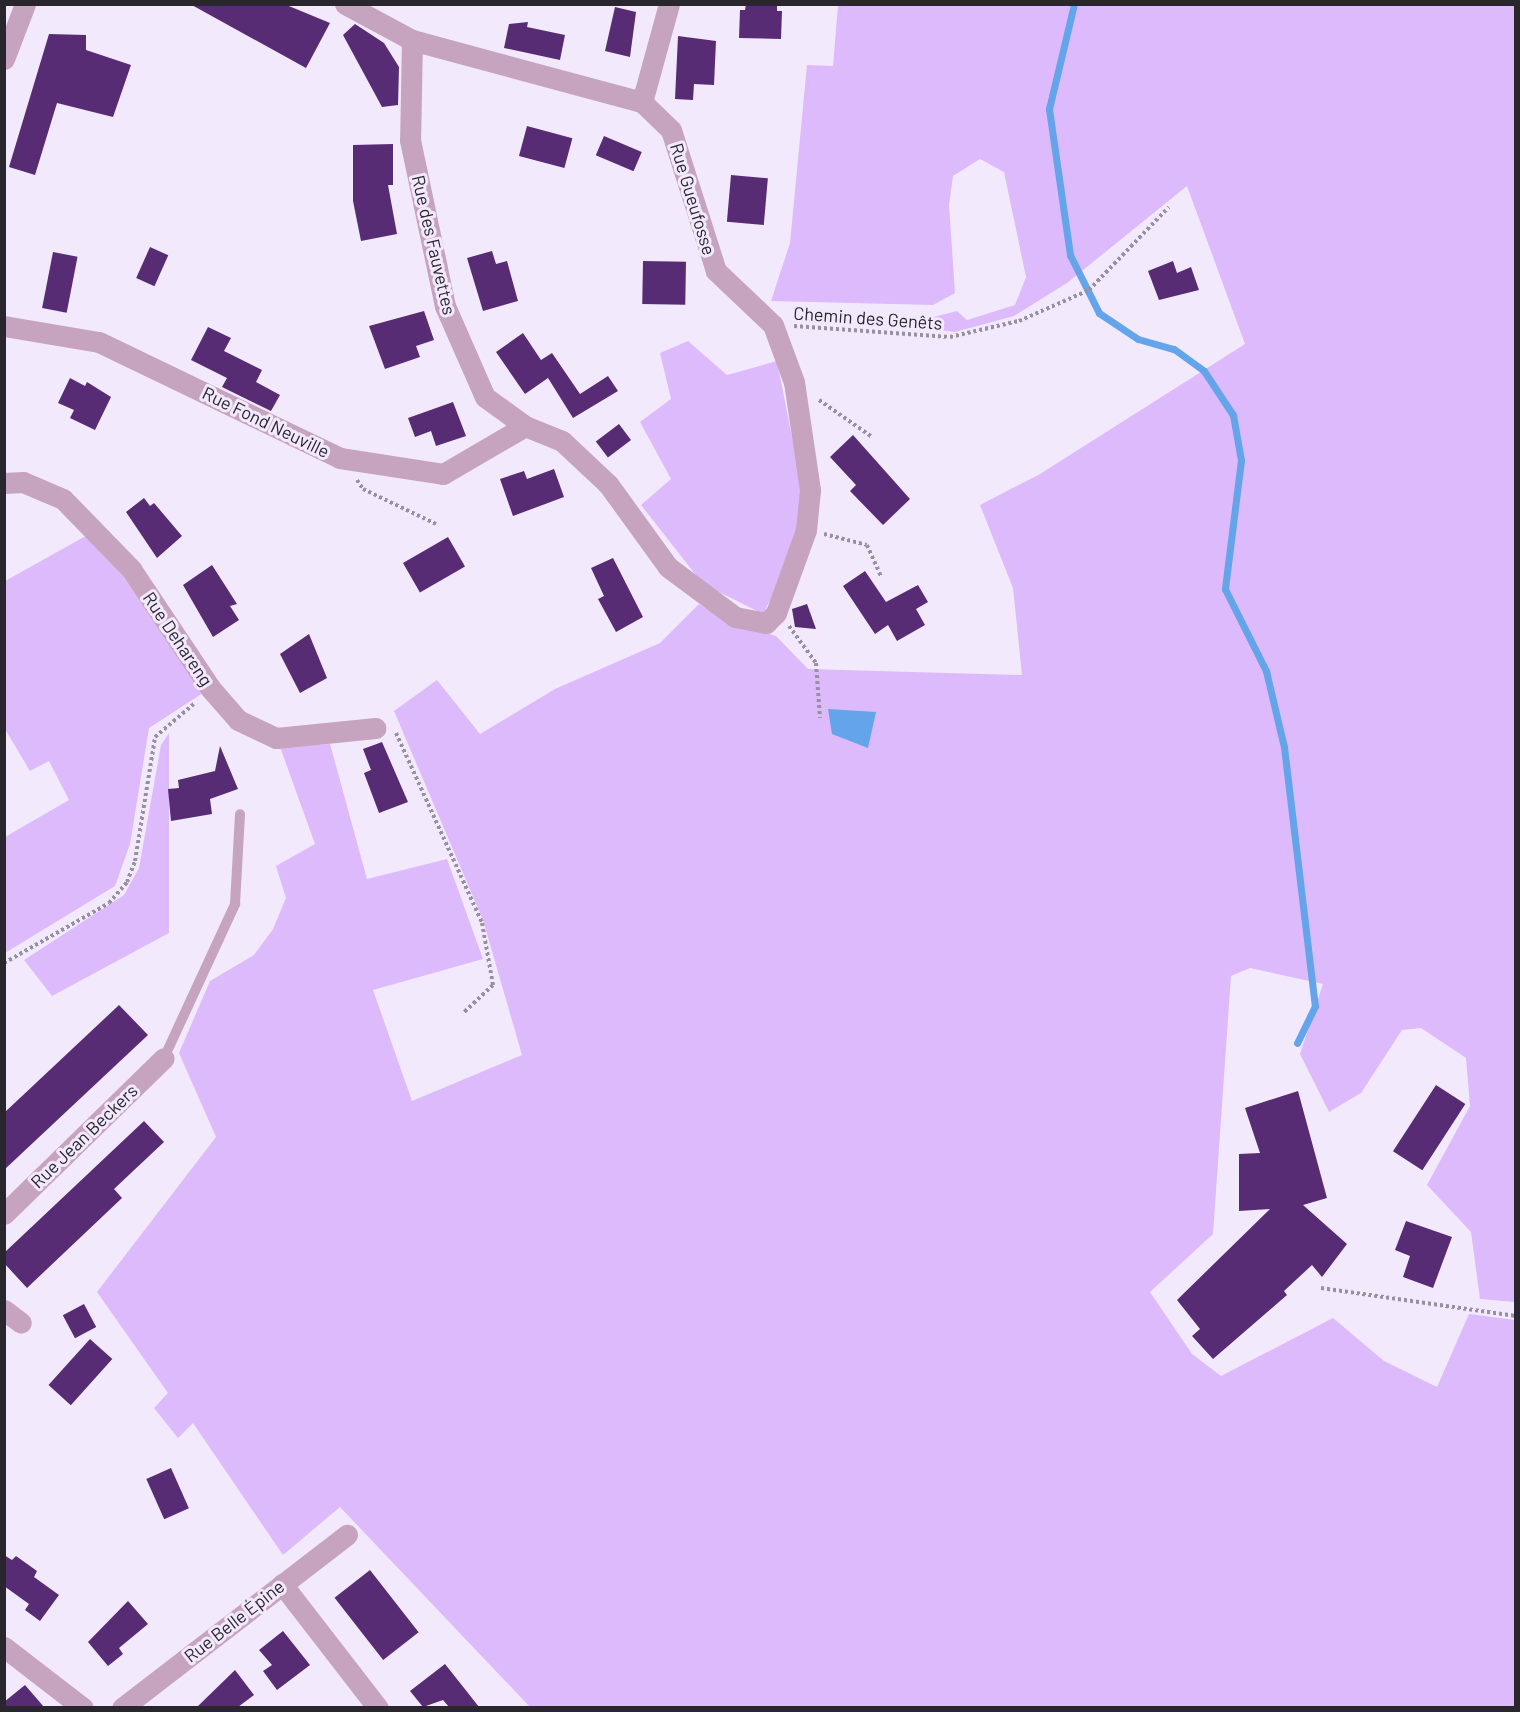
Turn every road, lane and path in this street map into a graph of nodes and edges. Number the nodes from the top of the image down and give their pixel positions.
1 (25, 4) edge
2 (345, 4) edge
3 (669, 4) edge
4 (411, 40) junction
5 (4, 59) edge
6 (642, 102) junction
7 (1169, 207) dead end
8 (773, 325) junction
9 (4, 326) edge
10 (794, 382) junction
11 (525, 426) junction
12 (872, 437) dead end
13 (340, 458) junction
14 (4, 483) edge
15 (436, 524) dead end
16 (806, 530) junction
17 (881, 576) dead end
18 (771, 618) junction
19 (211, 689) junction
20 (820, 718) dead end
21 (376, 728) joint
22 (240, 814) dead end
23 (4, 963) edge
24 (462, 1014) dead end
25 (164, 1058) joint
26 (4, 1214) edge
27 (1321, 1288) dead end
28 (1515, 1316) edge
29 (346, 1534) dead end
30 (282, 1584) junction
31 (4, 1647) edge
32 (83, 1707) edge
33 (122, 1707) edge
34 (378, 1707) edge

1 - 5 street
2 - 4 street
3 - 6 street
4 - 6 street
4 - 11 street, Rue des Fauvettes
6 - 8 street, Rue Gueufosse
7 - 8 path, Chemin des Genêts
8 - 10 street, Rue Gueufosse
9 - 13 street, Rue Fond Neuville
10 - 12 path
10 - 16 street, Rue Gueufosse
11 - 13 street, Rue Fond Neuville
11 - 18 street, Rue des Fauvettes
13 - 15 path
14 - 19 street, Rue Dehareng
16 - 17 path
16 - 18 street, Rue Gueufosse
18 - 20 path
19 - 21 street, Rue Dehareng
19 - 23 path
21 - 24 path
22 - 25 lane
25 - 26 street, Rue Jean Beckers
27 - 28 path
29 - 30 street, Rue Belle Épine
30 - 33 street, Rue Belle Épine
30 - 34 street
31 - 32 street

